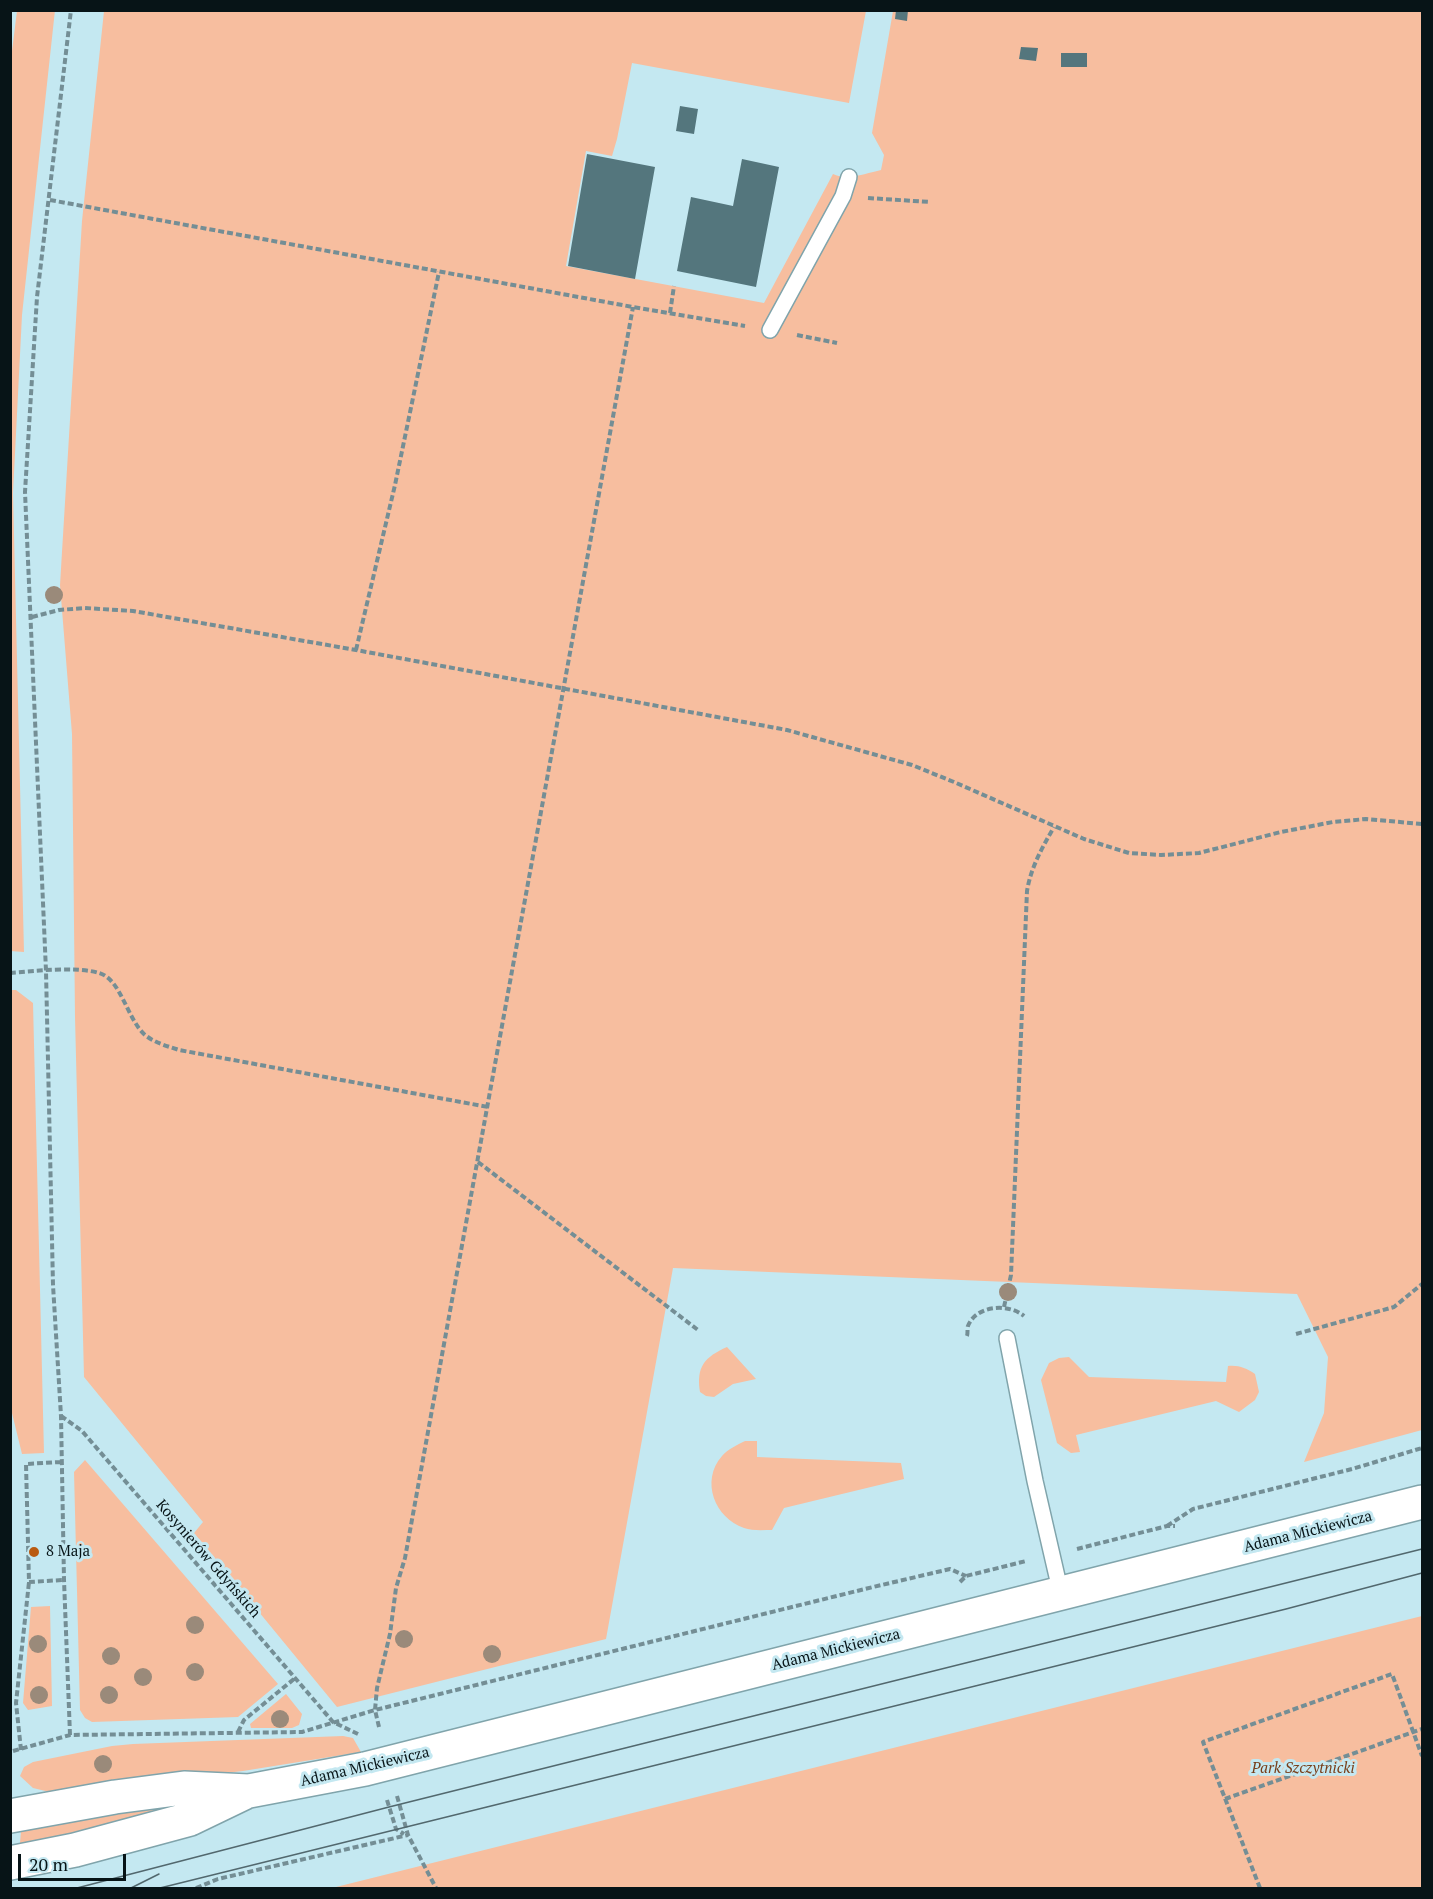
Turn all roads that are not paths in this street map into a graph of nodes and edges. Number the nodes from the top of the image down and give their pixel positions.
1 (849, 177) dead end
2 (770, 330) road end
3 (1007, 1338) dead end
4 (1422, 1502) edge
5 (1061, 1594) junction
6 (249, 1791) junction
7 (10, 1815) edge
8 (10, 1863) edge

1 - 2 lane
3 - 5 lane
4 - 5 main road, Adama Mickiewicza
5 - 6 main road, Adama Mickiewicza
6 - 7 main road, Adama Mickiewicza
6 - 8 main road, Adama Mickiewicza

